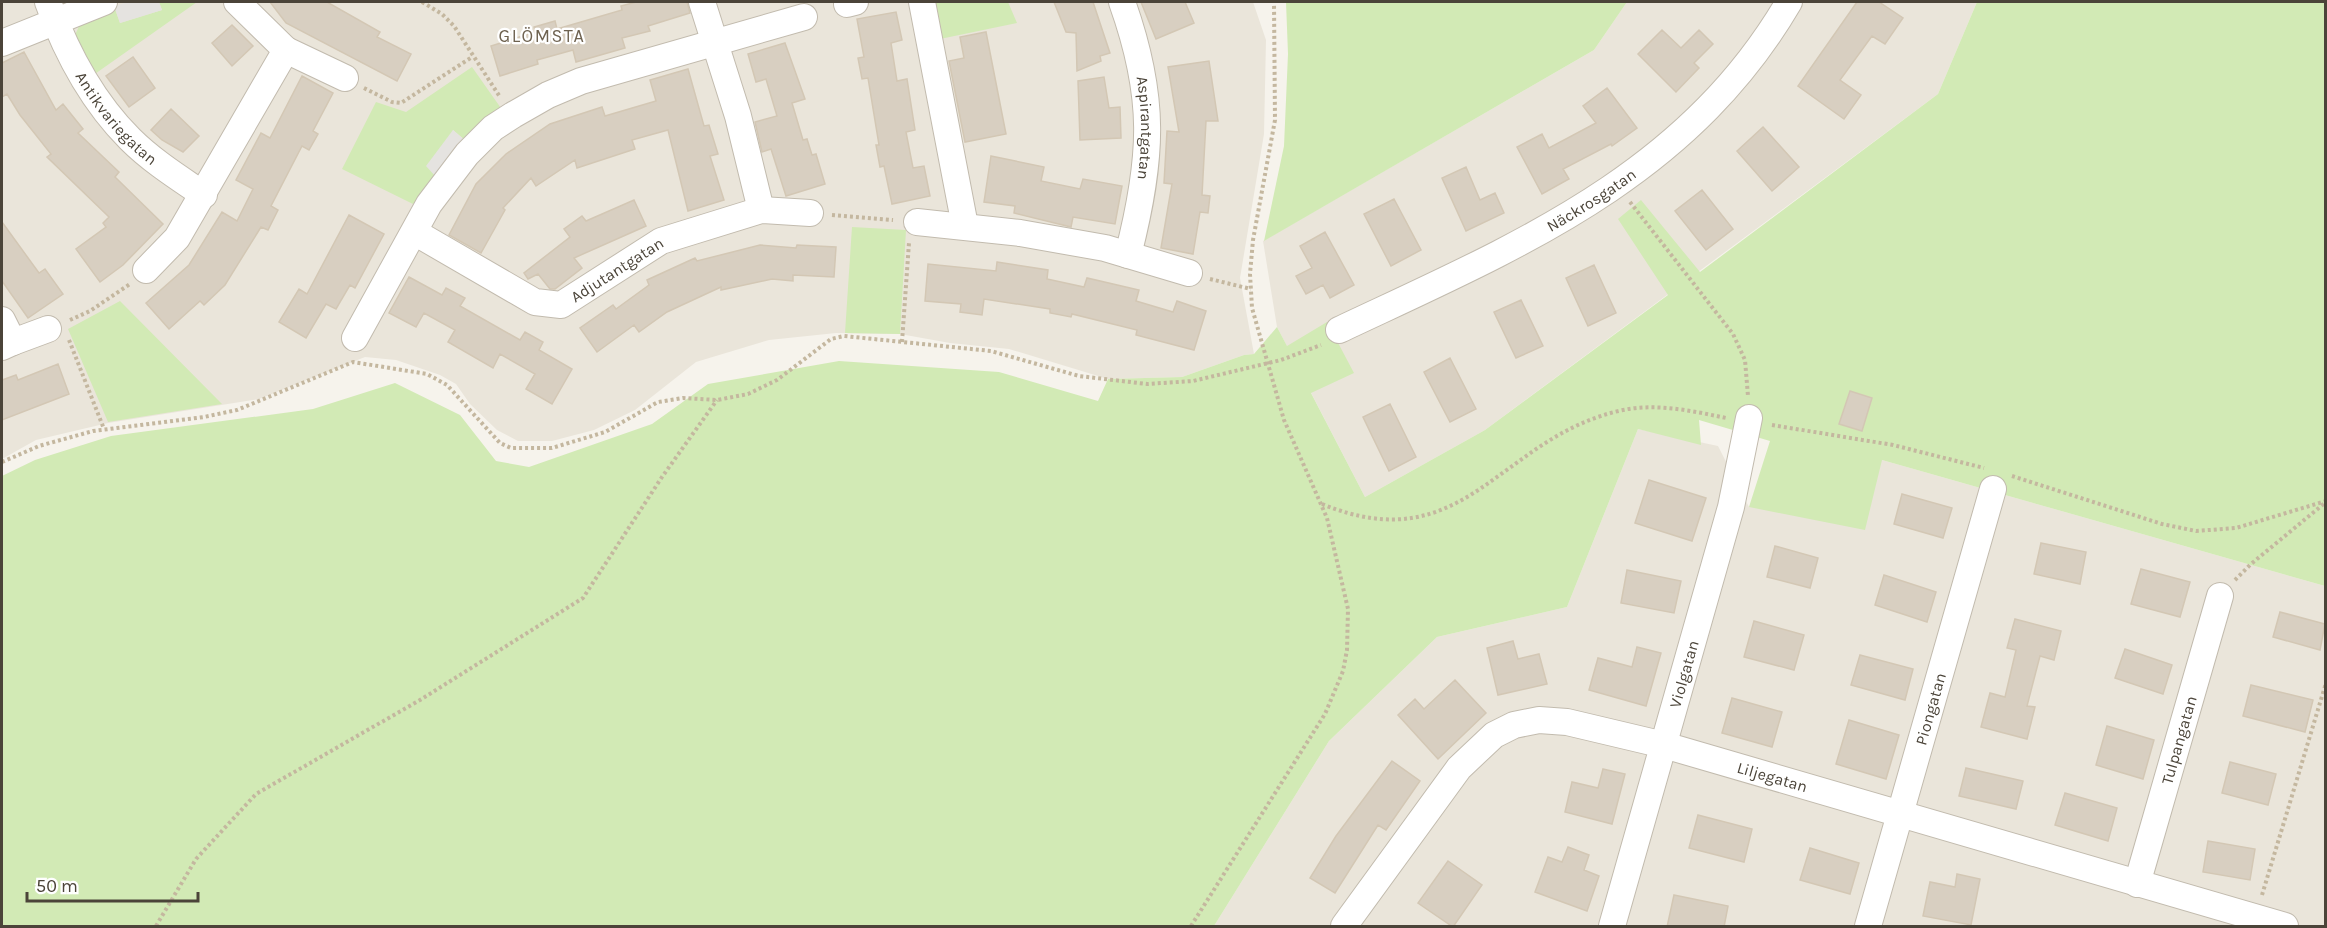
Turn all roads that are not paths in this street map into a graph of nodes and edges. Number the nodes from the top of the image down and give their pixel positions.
1 (104, 2) edge
2 (237, 2) edge
3 (702, 2) edge
4 (922, 2) edge
5 (1122, 2) edge
6 (1789, 2) edge
7 (51, 11) edge
8 (804, 16) dead end
9 (2, 43) edge
10 (714, 43) junction
11 (286, 50) junction
12 (345, 78) road end
13 (204, 195) junction
14 (761, 210) junction
15 (810, 213) road end
16 (914, 222) road end
17 (965, 226) junction
18 (416, 233) junction
19 (1128, 255) junction
20 (147, 270) road end
21 (1189, 273) road end
22 (55, 326) road end
23 (1339, 330) road end
24 (5, 336) edge
25 (355, 338) dead end
26 (1749, 418) road end
27 (1997, 478) road end
28 (2220, 596) road end
29 (1664, 746) junction
30 (1902, 816) junction
31 (2137, 884) junction
32 (1344, 927) edge
33 (1612, 927) edge
34 (1868, 927) edge
35 (2285, 927) edge

1 - 7 street
2 - 11 street
3 - 10 street
4 - 17 street
5 - 19 street, Aspirantgatan
6 - 23 street, Näckrosgatan
7 - 9 street
7 - 13 street, Antikvariegatan
8 - 10 street
10 - 14 street
10 - 18 street
11 - 12 street
11 - 13 street
13 - 20 street
14 - 15 street, Adjutantgatan
14 - 18 street, Adjutantgatan
16 - 17 street
17 - 19 street
18 - 25 street
19 - 21 street
22 - 24 street
26 - 29 street, Violgatan
27 - 30 street, Piongatan
28 - 31 street, Tulpangatan
29 - 30 street, Liljegatan
29 - 32 street, Liljegatan
29 - 33 street, Violgatan
30 - 31 street, Liljegatan
30 - 34 street, Piongatan
31 - 35 street, Liljegatan

